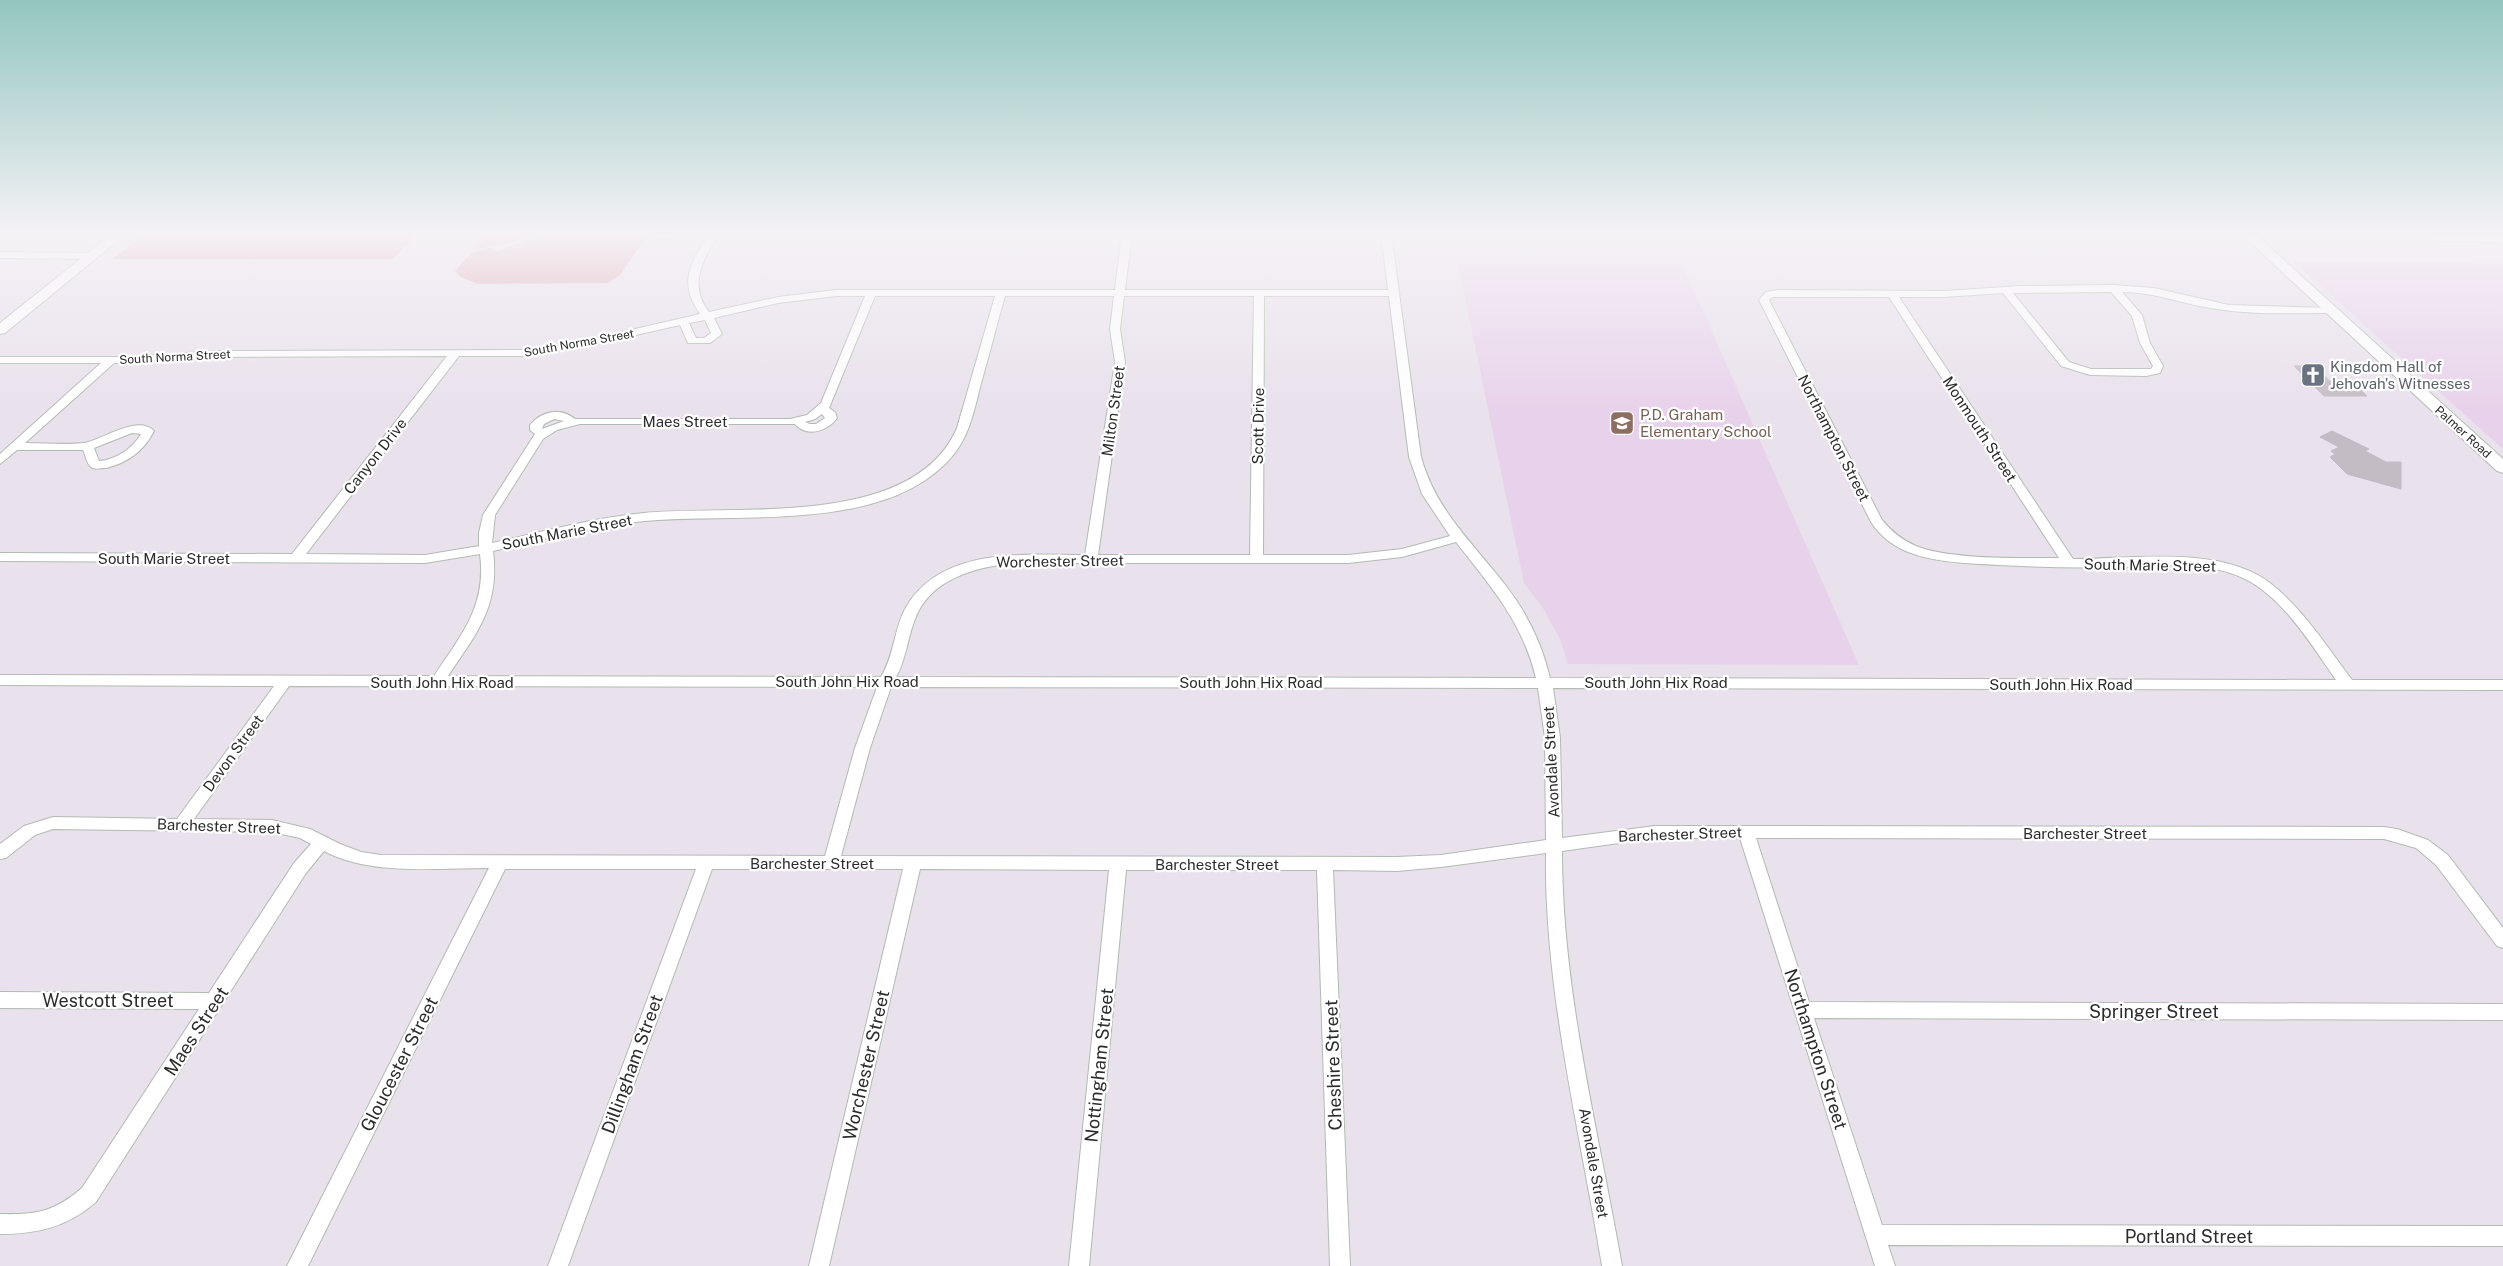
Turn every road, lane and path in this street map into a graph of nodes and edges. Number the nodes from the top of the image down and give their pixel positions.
1 (47, 292) edge
2 (694, 292) edge
3 (869, 292) edge
4 (872, 292) edge
5 (1001, 292) edge
6 (1010, 292) edge
7 (1974, 292) edge
8 (2008, 292) edge
9 (2117, 292) edge
10 (2158, 292) edge
11 (2310, 292) edge
12 (1119, 293) junction
13 (1259, 293) junction
14 (1394, 293) joint
15 (1892, 294) junction
16 (2329, 310) junction
17 (708, 316) junction
18 (683, 321) junction
19 (0, 330) edge
20 (455, 354) junction
21 (0, 360) edge
22 (111, 360) junction
23 (87, 446) junction
24 (15, 447) junction
25 (0, 460) edge
26 (2503, 468) edge
27 (1460, 538) junction
28 (485, 549) junction
29 (1931, 555) joint
30 (0, 557) edge
31 (296, 558) junction
32 (1091, 559) junction
33 (1256, 560) junction
34 (2069, 563) junction
35 (0, 680) edge
36 (886, 681) junction
37 (285, 682) junction
38 (437, 682) junction
39 (1544, 682) junction
40 (2348, 685) junction
41 (2503, 685) edge
42 (182, 824) junction
43 (1746, 832) junction
44 (322, 843) junction
45 (1555, 845) junction
46 (0, 853) edge
47 (500, 862) junction
48 (706, 863) junction
49 (831, 863) junction
50 (913, 863) junction
51 (1118, 864) junction
52 (1325, 864) junction
53 (2503, 941) edge
54 (0, 1000) edge
55 (215, 1001) junction
56 (1804, 1010) junction
57 (2503, 1012) edge
58 (0, 1224) edge
59 (1876, 1235) junction
60 (2503, 1236) edge
61 (297, 1266) edge
62 (558, 1266) edge
63 (819, 1266) edge
64 (1079, 1266) edge
65 (1340, 1266) edge
66 (1612, 1266) edge
67 (1886, 1266) edge

1 - 19 street
2 - 17 street
3 - 17 street, South Norma Street
4 - 28 street, Maes Street
5 - 28 street, South Marie Street
6 - 12 street, South Norma Street
7 - 15 street
8 - 9 street
10 - 16 street
11 - 16 street, Palmer Road
12 - 13 street, South Norma Street
12 - 32 street, Milton Street
13 - 14 street, South Norma Street
13 - 33 street, Scott Drive
14 - 27 street, Avondale Street
15 - 29 street, Northampton Street
15 - 34 street, Monmouth Street
16 - 26 street, Palmer Road
17 - 18 street, South Norma Street
17 - 18 street
18 - 20 street, South Norma Street
20 - 22 street, South Norma Street
20 - 31 street, Canyon Drive
21 - 22 street, South Norma Street
22 - 24 street
23 - 23 street
23 - 24 street
24 - 25 street
27 - 33 street, Worchester Street
27 - 39 street, Avondale Street
28 - 31 street, South Marie Street
28 - 38 street, Maes Street
29 - 34 street, South Marie Street
30 - 31 street, South Marie Street
32 - 33 street, Worchester Street
32 - 36 street, Worchester Street
34 - 40 street, South Marie Street
35 - 37 street, South John Hix Road
36 - 38 street, South John Hix Road
36 - 39 street, South John Hix Road
36 - 49 street, Worchester Street
37 - 38 street, South John Hix Road
37 - 42 street, Devon Street
39 - 40 street, South John Hix Road
39 - 45 street, Avondale Street
40 - 41 street, South John Hix Road
42 - 44 street, Barchester Street
42 - 46 street, Barchester Street
43 - 45 street, Barchester Street
43 - 53 street, Barchester Street
43 - 56 street, Northampton Street
44 - 47 street, Barchester Street
44 - 55 street, Maes Street
45 - 52 street, Barchester Street
45 - 66 street, Avondale Street
47 - 48 street, Barchester Street
47 - 61 street, Gloucester Street
48 - 49 street, Barchester Street
48 - 62 street, Dillingham Street
49 - 50 street, Barchester Street
50 - 51 street, Barchester Street
50 - 63 street, Worchester Street
51 - 52 street, Barchester Street
51 - 64 street, Nottingham Street
52 - 65 street, Cheshire Street
54 - 55 street, Westcott Street
55 - 58 street, Maes Street
56 - 57 street, Springer Street
56 - 59 street, Northampton Street
59 - 60 street, Portland Street
59 - 67 street, Northampton Street

